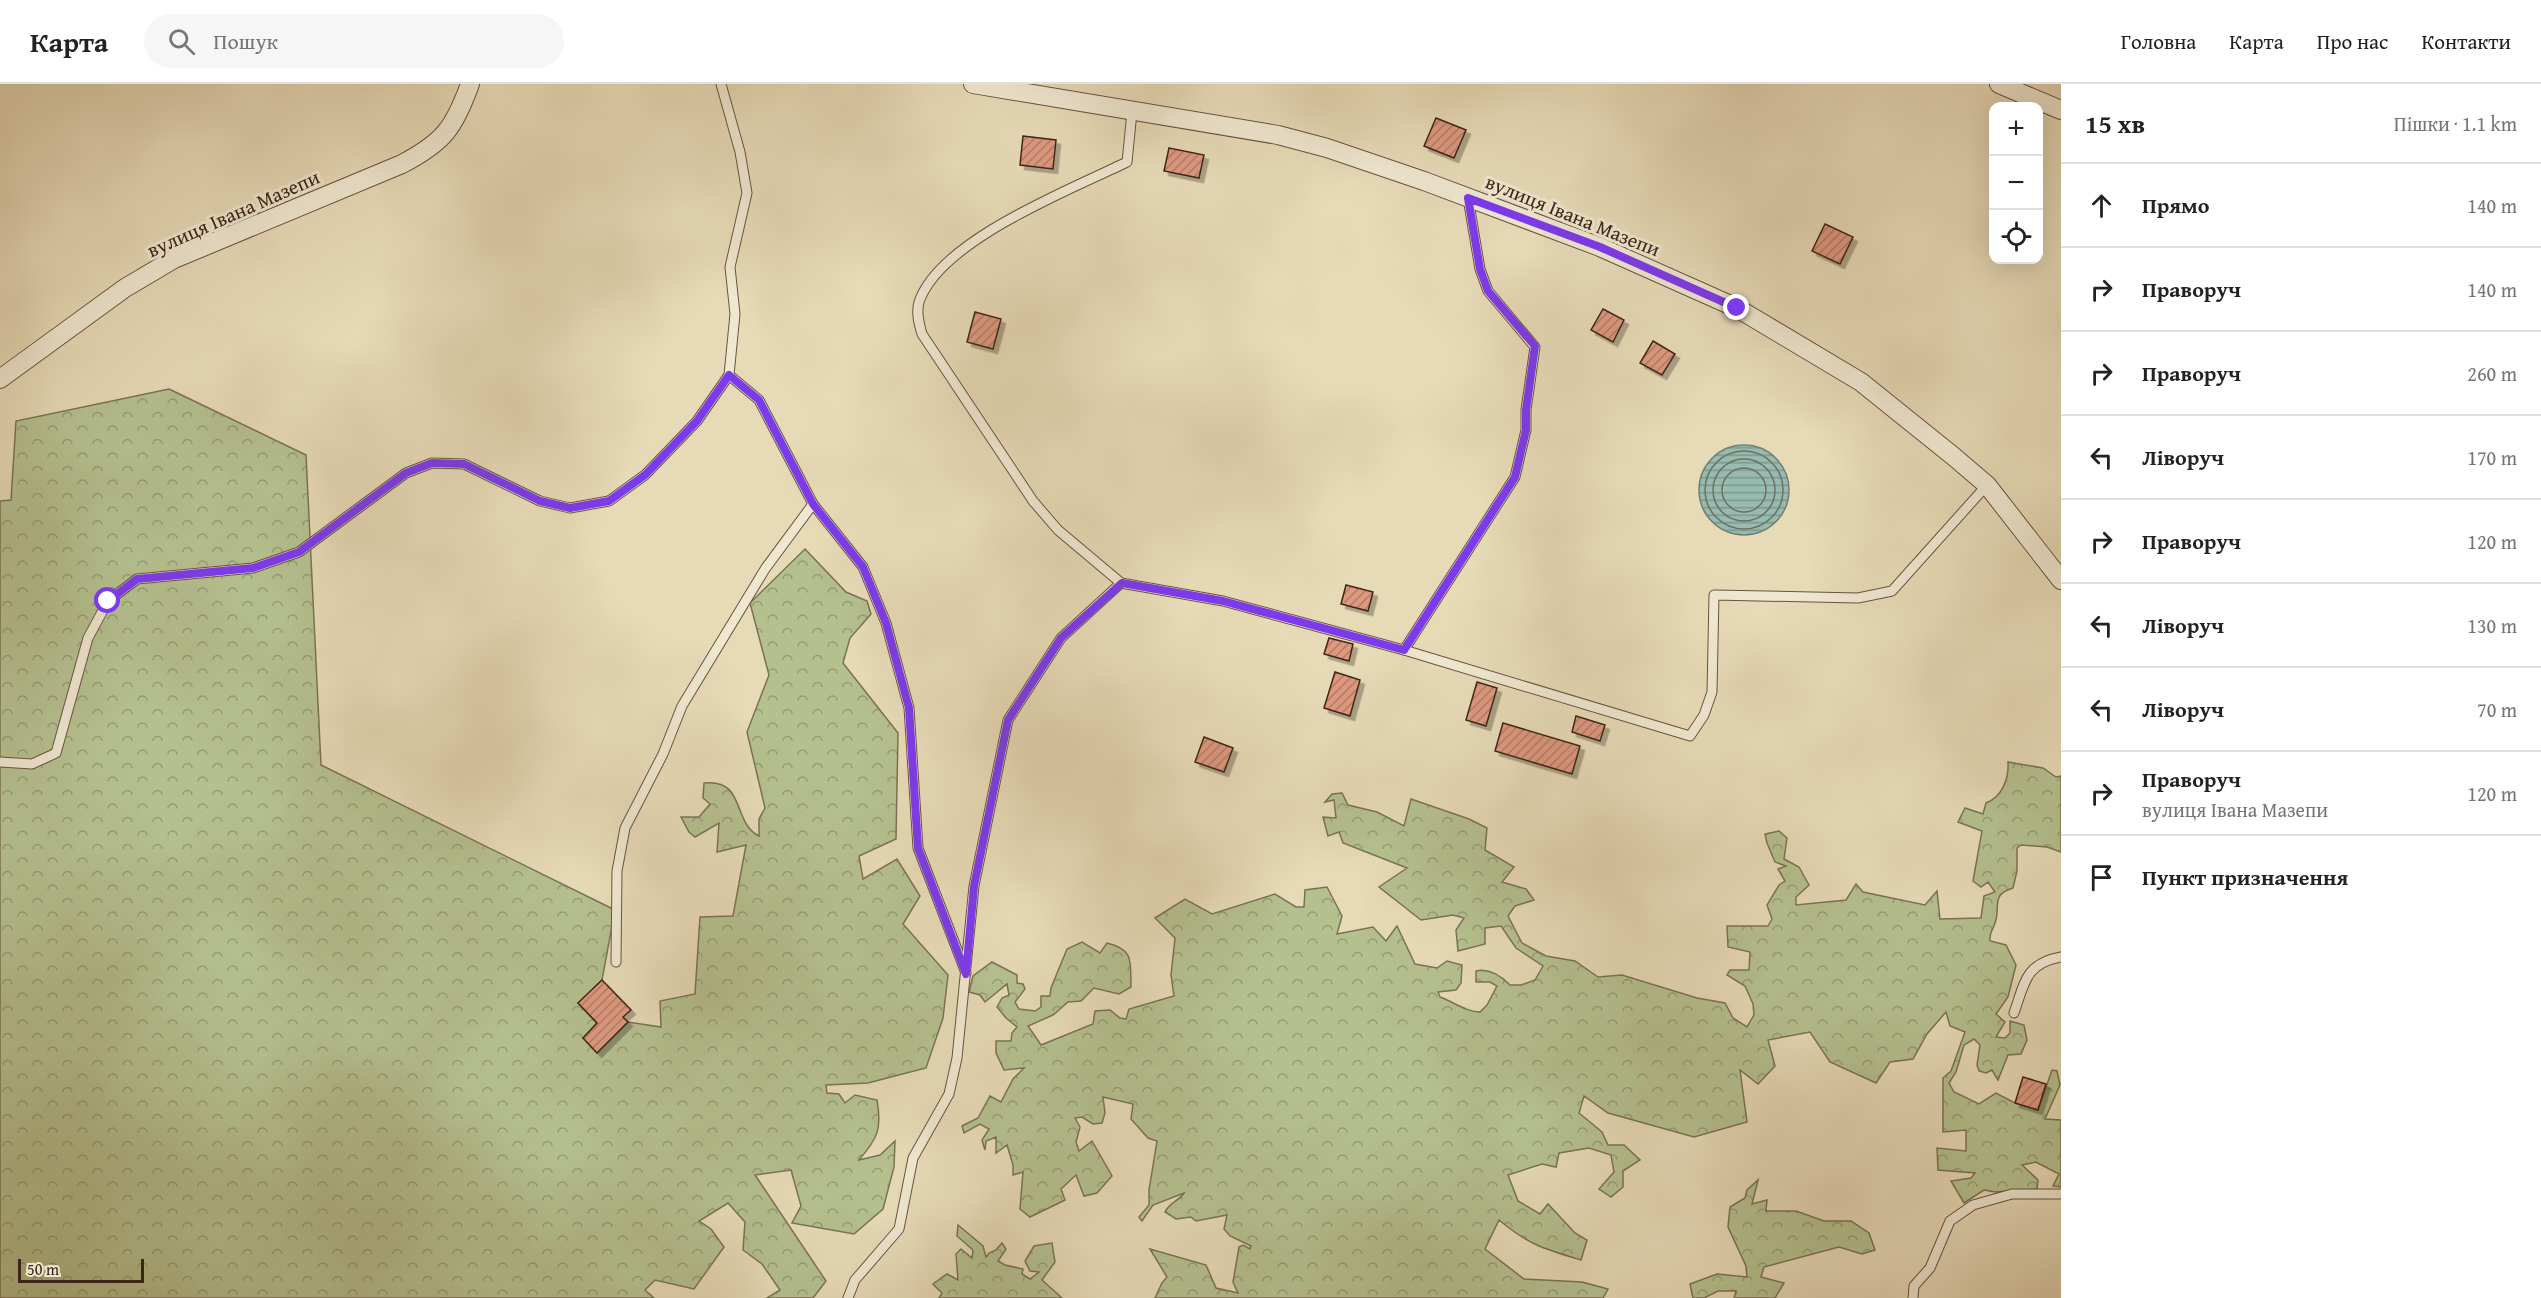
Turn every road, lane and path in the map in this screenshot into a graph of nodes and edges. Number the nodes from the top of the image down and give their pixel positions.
1 (470, 84) edge
2 (721, 84) edge
3 (973, 84) edge
4 (1999, 84) edge
5 (2061, 110) edge
6 (1132, 112) junction
7 (1468, 198) junction
8 (729, 375) junction
9 (0, 379) edge
10 (1987, 485) junction
11 (813, 504) junction
12 (2061, 580) edge
13 (1122, 583) junction
14 (1404, 650) junction
15 (0, 762) edge
16 (2061, 957) edge
17 (616, 962) dead end
18 (966, 974) junction
19 (2013, 1012) dead end
20 (2061, 1194) edge
21 (848, 1298) edge
22 (1913, 1298) edge

1 - 9 street, вулиця Івана Мазепи
2 - 8 lane
3 - 6 street, вулиця Івана Мазепи
4 - 5 street
6 - 7 street, вулиця Івана Мазепи
6 - 13 lane
7 - 10 street, вулиця Івана Мазепи
7 - 14 lane
8 - 11 lane
8 - 15 lane
10 - 12 street, вулиця Івана Мазепи
10 - 14 lane
11 - 17 lane
11 - 18 lane
13 - 14 lane
13 - 18 lane
16 - 19 lane
18 - 21 lane
20 - 22 lane

